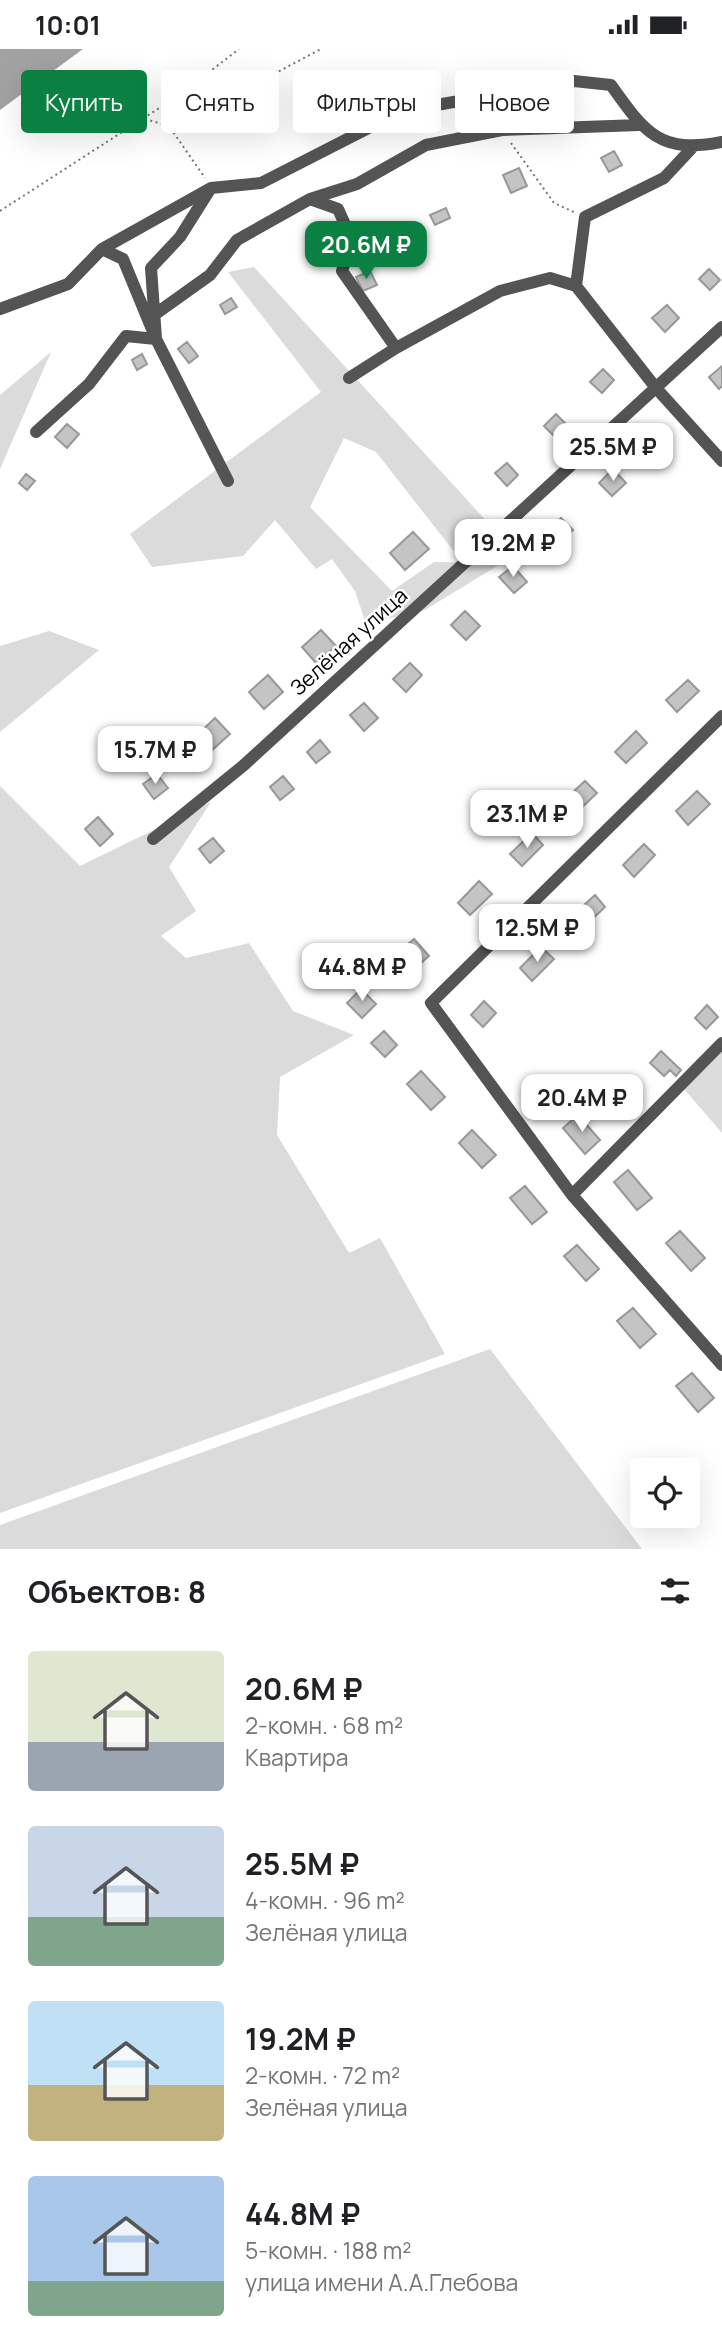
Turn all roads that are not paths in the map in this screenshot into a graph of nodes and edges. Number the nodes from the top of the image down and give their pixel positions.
1 (639, 125) junction
2 (722, 142) edge
3 (692, 148) junction
4 (211, 188) junction
5 (310, 199) junction
6 (102, 249) junction
7 (576, 286) junction
8 (0, 310) edge
9 (154, 315) junction
10 (722, 327) edge
11 (156, 339) junction
12 (396, 348) junction
13 (349, 378) dead end
14 (656, 388) junction
15 (36, 432) dead end
16 (722, 461) edge
17 (228, 481) dead end
18 (722, 716) edge
19 (153, 839) dead end
20 (722, 1043) edge
21 (572, 1195) junction
22 (722, 1365) edge

1 - 3 street
1 - 4 street
1 - 5 street
2 - 3 street
3 - 7 street
4 - 6 street
4 - 9 street
5 - 9 street
5 - 12 street
6 - 8 street
6 - 11 street
7 - 12 street
7 - 14 street
9 - 11 street
10 - 14 street, Зелёная улица
11 - 15 street
11 - 17 street
12 - 13 street
14 - 16 street
14 - 19 street, Зелёная улица
18 - 21 street
20 - 21 street
21 - 22 street

